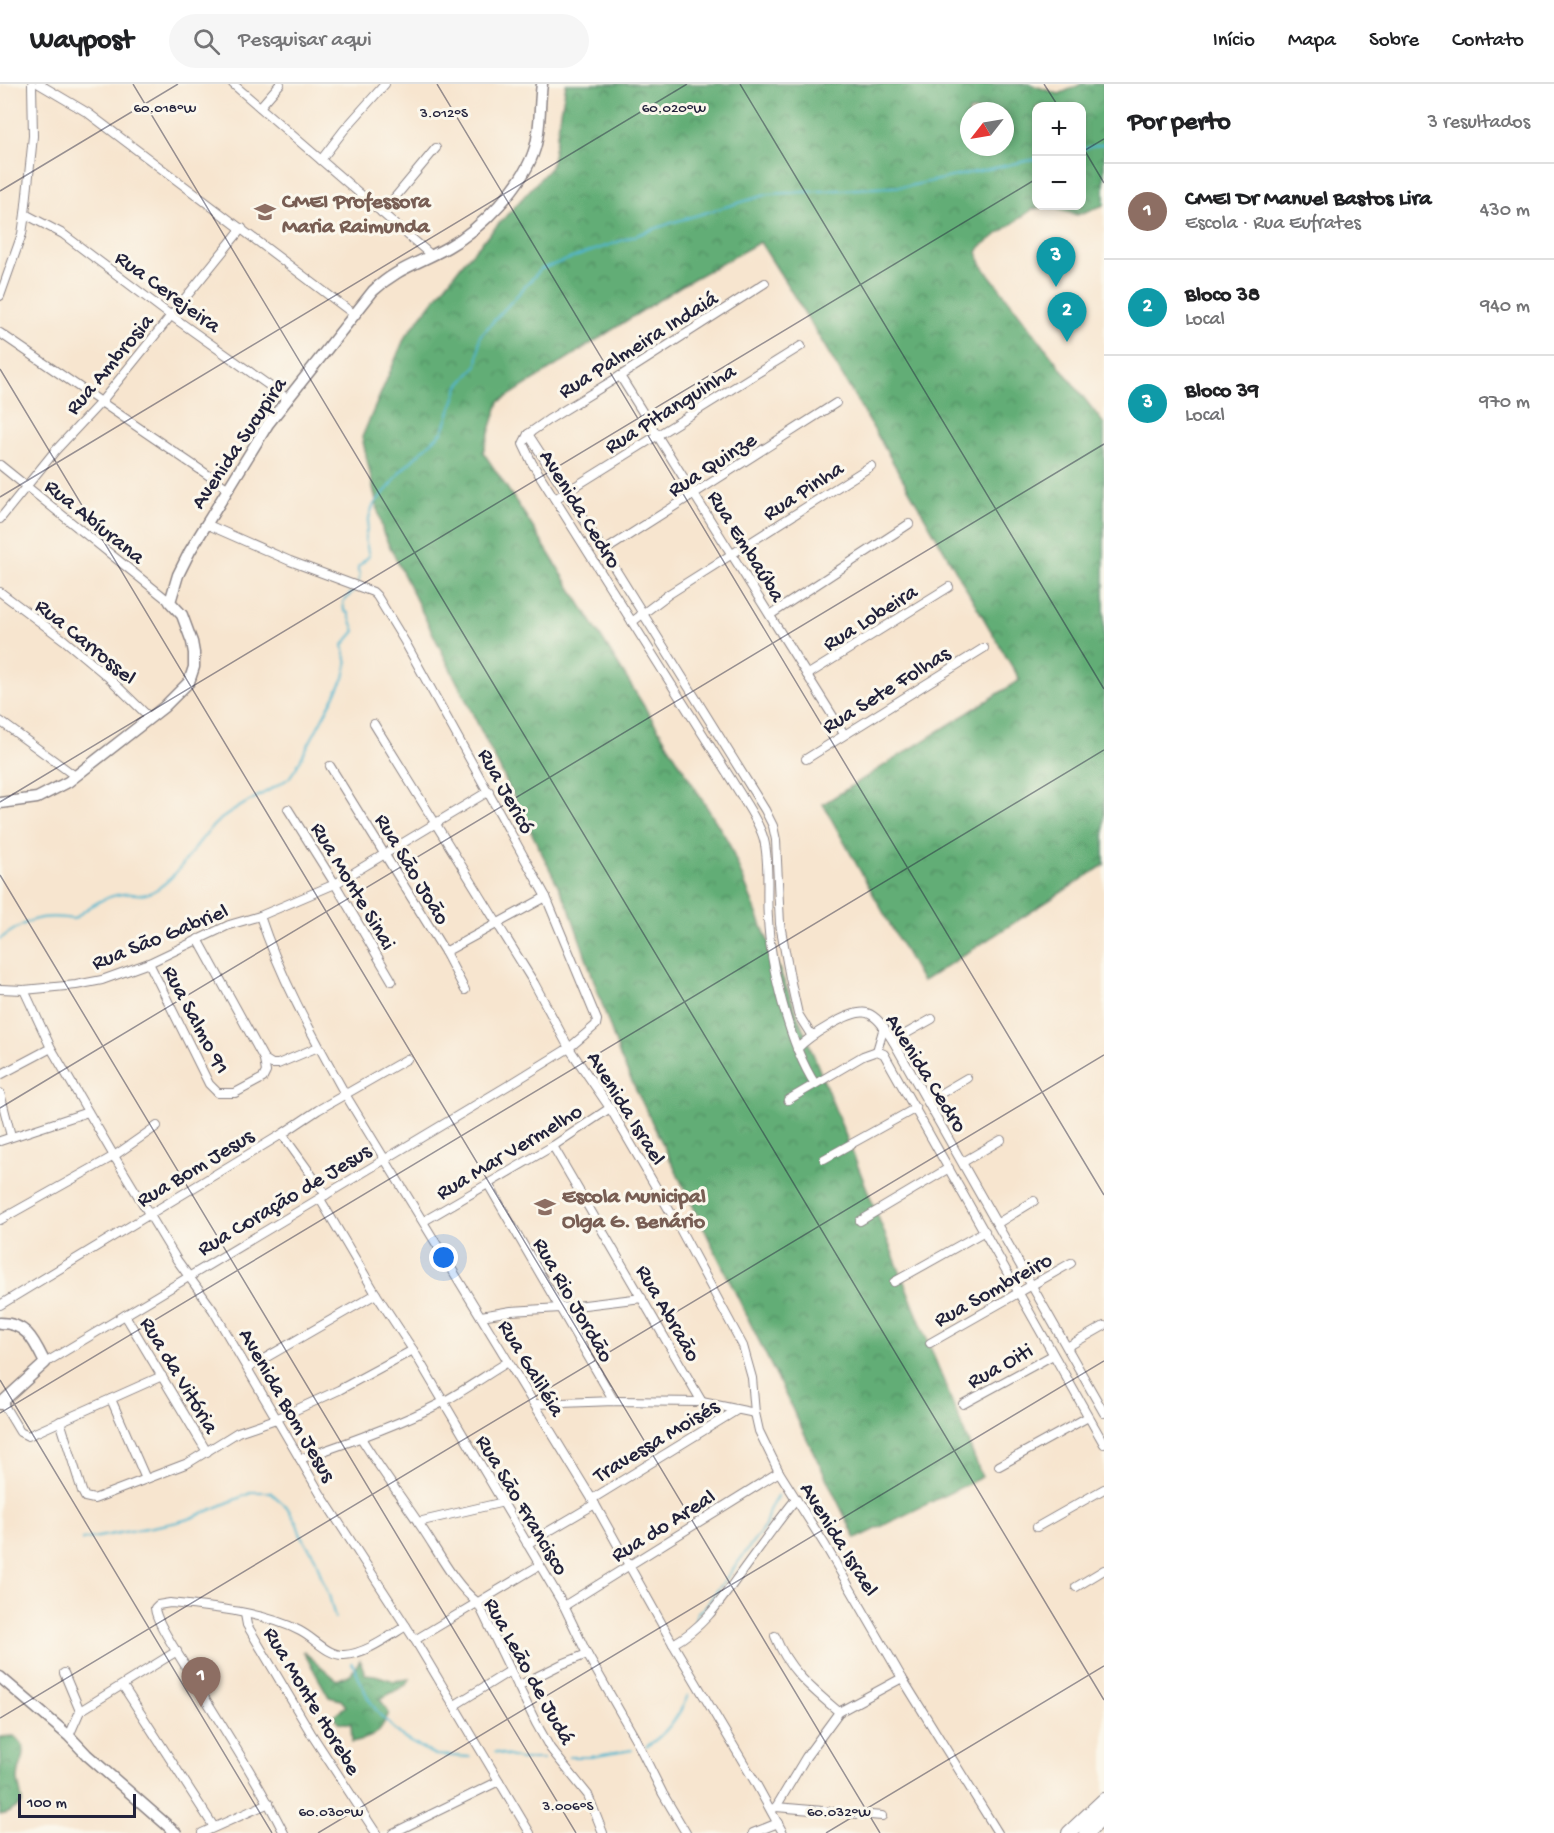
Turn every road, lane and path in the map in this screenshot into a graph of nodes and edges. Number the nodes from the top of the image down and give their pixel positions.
1 (32, 84) edge
2 (39, 84) edge
3 (233, 84) edge
4 (280, 84) edge
5 (385, 84) edge
6 (542, 84) edge
7 (260, 107) junction
8 (436, 148) dead end
9 (321, 159) junction
10 (382, 213) junction
11 (25, 214) junction
12 (242, 228) junction
13 (431, 255) junction
14 (765, 283) dead end
15 (0, 296) edge
16 (170, 315) junction
17 (355, 315) junction
18 (0, 333) edge
19 (801, 346) dead end
20 (620, 376) junction
21 (288, 399) junction
22 (101, 402) junction
23 (836, 403) dead end
24 (528, 434) junction
25 (657, 436) junction
26 (0, 465) edge
27 (871, 466) dead end
28 (25, 486) junction
29 (227, 488) junction
30 (566, 492) junction
31 (695, 494) junction
32 (555, 499) junction
33 (0, 519) edge
34 (206, 524) junction
35 (909, 524) dead end
36 (604, 551) junction
37 (732, 556) junction
38 (949, 587) dead end
39 (0, 592) edge
40 (170, 602) junction
41 (642, 615) junction
42 (770, 615) junction
43 (632, 622) junction
44 (984, 648) dead end
45 (807, 675) junction
46 (150, 718) junction
47 (0, 721) edge
48 (374, 724) dead end
49 (844, 734) junction
50 (731, 756) junction
51 (806, 759) dead end
52 (720, 762) junction
53 (330, 766) dead end
54 (75, 776) junction
55 (489, 791) junction
56 (0, 803) edge
57 (288, 809) dead end
58 (435, 824) junction
59 (384, 854) junction
60 (335, 884) junction
61 (546, 897) junction
62 (767, 905) junction
63 (778, 906) junction
64 (260, 916) junction
65 (496, 924) junction
66 (198, 939) junction
67 (445, 952) junction
68 (148, 963) junction
69 (392, 981) dead end
70 (0, 989) edge
71 (24, 990) junction
72 (465, 990) dead end
73 (932, 1019) dead end
74 (884, 1028) junction
75 (589, 1033) joint
76 (813, 1034) junction
77 (893, 1041) junction
78 (318, 1047) junction
79 (51, 1048) junction
80 (570, 1048) junction
81 (797, 1049) junction
82 (878, 1051) junction
83 (264, 1059) junction
84 (407, 1059) dead end
85 (0, 1075) edge
86 (967, 1078) dead end
87 (815, 1084) junction
88 (0, 1093) edge
89 (345, 1094) junction
90 (788, 1100) dead end
91 (928, 1101) junction
92 (610, 1108) junction
93 (916, 1108) junction
94 (88, 1112) junction
95 (157, 1126) dead end
96 (282, 1134) junction
97 (11, 1136) junction
98 (1001, 1140) dead end
99 (0, 1141) edge
100 (553, 1146) junction
101 (114, 1156) junction
102 (385, 1159) junction
103 (824, 1159) dead end
104 (963, 1162) junction
105 (949, 1168) junction
106 (488, 1184) junction
107 (323, 1197) junction
108 (1034, 1201) dead end
109 (149, 1214) junction
110 (0, 1220) edge
111 (424, 1221) junction
112 (860, 1221) dead end
113 (998, 1223) junction
114 (985, 1231) junction
115 (1071, 1263) dead end
116 (190, 1277) junction
117 (894, 1282) dead end
118 (1033, 1285) junction
119 (1019, 1293) junction
120 (376, 1294) junction
121 (642, 1298) junction
122 (0, 1305) edge
123 (560, 1308) junction
124 (125, 1315) junction
125 (481, 1316) junction
126 (0, 1323) edge
127 (1104, 1326) edge
128 (930, 1343) dead end
129 (1067, 1347) junction
130 (413, 1350) junction
131 (1053, 1355) junction
132 (508, 1362) junction
133 (45, 1363) junction
134 (248, 1368) junction
135 (162, 1376) junction
136 (111, 1399) junction
137 (614, 1401) junction
138 (443, 1402) junction
139 (702, 1402) junction
140 (1, 1403) edge
141 (535, 1404) junction
142 (963, 1404) dead end
143 (737, 1410) junction
144 (1103, 1410) edge
145 (755, 1413) junction
146 (1088, 1417) junction
147 (276, 1419) junction
148 (60, 1421) junction
149 (361, 1438) junction
150 (1104, 1444) edge
151 (207, 1452) junction
152 (300, 1459) junction
153 (999, 1466) dead end
154 (779, 1472) junction
155 (146, 1479) junction
156 (1104, 1489) edge
157 (796, 1499) junction
158 (594, 1501) junction
159 (504, 1502) junction
160 (418, 1522) junction
161 (1037, 1527) dead end
162 (527, 1544) junction
163 (540, 1565) junction
164 (630, 1565) junction
165 (1104, 1570) edge
166 (1076, 1587) dead end
167 (477, 1603) junction
168 (564, 1606) junction
169 (245, 1614) junction
170 (406, 1626) junction
171 (775, 1636) dead end
172 (415, 1640) junction
173 (673, 1644) junction
174 (177, 1651) junction
175 (587, 1654) junction
176 (510, 1671) junction
177 (64, 1673) dead end
178 (0, 1677) edge
179 (902, 1678) junction
180 (123, 1686) junction
181 (518, 1686) junction
182 (455, 1705) junction
183 (80, 1711) junction
184 (839, 1712) junction
185 (69, 1736) junction
186 (499, 1781) junction
187 (1104, 1800) edge
188 (269, 1803) junction
189 (773, 1809) junction
190 (882, 1816) dead end
191 (1104, 1816) edge
192 (778, 1823) junction
193 (214, 1827) junction
194 (176, 1833) edge
195 (202, 1833) edge
196 (284, 1833) edge
197 (376, 1833) edge
198 (393, 1833) edge
199 (530, 1833) edge
200 (603, 1833) edge
201 (686, 1833) edge
202 (753, 1833) edge
203 (783, 1833) edge
204 (998, 1833) edge
205 (1069, 1833) edge
206 (1087, 1833) edge

1 - 11 street
2 - 12 street
3 - 7 street
4 - 7 street
5 - 9 street
6 - 13 street, Avenida Sucupira
7 - 9 street
8 - 10 street
9 - 10 street
10 - 13 street
11 - 15 street
11 - 16 street, Rua Cerejeira
12 - 16 street, Rua Ambrosia
12 - 17 street
13 - 17 street, Avenida Sucupira
14 - 20 street, Rua Palmeira Indaiá
16 - 21 street, Rua Cerejeira
16 - 22 street, Rua Ambrosia
17 - 21 street, Avenida Sucupira
18 - 22 street
19 - 25 street, Rua Pitanguinha
20 - 24 street, Rua Palmeira Indaiá
20 - 25 street, Rua Embaúba
21 - 29 street, Avenida Sucupira
22 - 28 street, Rua Ambrosia
22 - 29 street
23 - 31 street, Rua Quinze
24 - 30 street, Avenida Cedro
24 - 32 street, Avenida Cedro
25 - 30 street, Rua Pitanguinha
25 - 31 street, Rua Embaúba
26 - 28 street, Rua Abíurana
27 - 37 street, Rua Pinha
28 - 33 street, Rua Ambrosia
28 - 40 street, Rua Abíurana
29 - 34 street, Avenida Sucupira
30 - 32 street, Rua Pitanguinha
30 - 36 street, Avenida Cedro
31 - 36 street, Rua Quinze
31 - 37 street, Rua Embaúba
32 - 43 street, Avenida Cedro
34 - 40 street, Avenida Sucupira
34 - 55 street, Rua Jericó
35 - 42 street
36 - 41 street, Avenida Cedro
37 - 41 street, Rua Pinha
37 - 42 street, Rua Embaúba
38 - 45 street, Rua Lobeira
39 - 46 street, Rua Carrossel
40 - 46 street
41 - 43 street, Rua Pinha
41 - 50 street, Avenida Cedro
42 - 45 street, Rua Embaúba
43 - 52 street, Avenida Cedro
44 - 49 street, Rua Sete Folhas
45 - 49 street, Rua Embaúba
46 - 54 street
47 - 54 street
48 - 58 street, Avenida Israel
49 - 51 street, Rua Sete Folhas
50 - 52 street
50 - 63 street, Avenida Cedro
52 - 62 street, Avenida Cedro
53 - 59 street, Rua São João
54 - 56 street
55 - 58 street, Rua São Gabriel
55 - 61 street, Rua Jericó
57 - 60 street, Rua Monte Sinai
58 - 59 street, Rua São Gabriel
58 - 65 street, Avenida Israel
59 - 60 street, Rua São Gabriel
59 - 67 street, Rua São João
60 - 64 street, Rua São Gabriel
60 - 69 street, Rua Monte Sinai
61 - 65 street
61 - 75 street, Rua Jericó
62 - 63 street
62 - 81 street, Avenida Cedro
63 - 76 street, Avenida Cedro
64 - 66 street, Rua São Gabriel
64 - 78 street, Rua Galiléia
65 - 67 street
65 - 80 street, Avenida Israel
66 - 68 street, Rua São Gabriel
66 - 83 street
67 - 72 street, Rua São João
68 - 71 street, Rua São Gabriel
68 - 83 street, Rua Salmo 91
70 - 71 street, Rua São Gabriel
71 - 79 street, Avenida Bom Jesus
73 - 77 street
74 - 76 street, Avenida Cedro
74 - 77 street, Avenida Cedro
74 - 82 street
75 - 80 street, Rua Coração de Jesus
76 - 81 street
77 - 91 street, Avenida Cedro
78 - 83 street
78 - 89 street, Rua Galiléia
79 - 85 street
79 - 94 street, Avenida Bom Jesus
80 - 92 street, Avenida Israel
80 - 102 street, Rua Coração de Jesus
81 - 87 street, Avenida Cedro
82 - 87 street, Avenida Cedro
82 - 93 street, Avenida Cedro
84 - 89 street, Rua Bom Jesus
86 - 91 street
87 - 90 street
88 - 97 street
89 - 96 street, Rua Bom Jesus
89 - 102 street, Rua Galiléia
91 - 104 street, Avenida Cedro
92 - 100 street, Rua Mar Vermelho
92 - 145 street, Avenida Israel
93 - 103 street
93 - 105 street, Avenida Cedro
94 - 97 street
94 - 101 street, Avenida Bom Jesus
95 - 101 street
96 - 107 street, Rua São Francisco
96 - 109 street, Rua Bom Jesus
97 - 99 street
98 - 104 street
100 - 106 street, Rua Mar Vermelho
100 - 121 street, Rua Abraão
101 - 109 street, Avenida Bom Jesus
101 - 110 street
102 - 107 street, Rua Coração de Jesus
102 - 111 street, Rua Galiléia
104 - 113 street, Avenida Cedro
105 - 112 street
105 - 114 street, Avenida Cedro
106 - 111 street, Rua Mar Vermelho
106 - 123 street, Rua Rio Jordão
107 - 116 street, Rua Coração de Jesus
107 - 120 street, Rua São Francisco
108 - 113 street
109 - 116 street, Avenida Bom Jesus
109 - 122 street, Rua Bom Jesus
111 - 125 street, Rua Galiléia
113 - 118 street, Avenida Cedro
114 - 117 street
114 - 119 street, Avenida Cedro
115 - 118 street, Rua Sombreiro
116 - 124 street, Rua Coração de Jesus
116 - 134 street, Avenida Bom Jesus
118 - 119 street, Rua Sombreiro
118 - 129 street, Avenida Cedro
119 - 128 street, Rua Sombreiro
119 - 131 street, Avenida Cedro
120 - 130 street, Rua São Francisco
120 - 134 street
121 - 123 street
121 - 139 street, Rua Abraão
123 - 125 street
123 - 137 street, Rua Rio Jordão
124 - 133 street, Rua Coração de Jesus
124 - 135 street, Rua da Vitória
125 - 132 street, Rua Galiléia
126 - 133 street
127 - 129 street, Rua Oiti
129 - 144 street, Avenida Cedro
130 - 138 street, Rua São Francisco
130 - 147 street
131 - 142 street, Rua Oiti
131 - 146 street, Avenida Cedro
132 - 138 street
132 - 141 street, Rua Galiléia
133 - 140 street, Rua Coração de Jesus
134 - 147 street, Avenida Bom Jesus
135 - 136 street
135 - 151 street, Rua da Vitória
136 - 148 street
136 - 155 street
137 - 139 street
137 - 141 street
138 - 149 street
138 - 159 street, Rua São Francisco
139 - 143 street
140 - 148 street
141 - 158 street, Rua Galiléia
143 - 145 street
143 - 158 street, Travessa Moisés
145 - 154 street, Avenida Israel
146 - 150 street, Avenida Cedro
146 - 153 street
147 - 151 street
147 - 152 street, Avenida Bom Jesus
148 - 155 street
149 - 152 street
149 - 160 street, Rua Leão de Judá
151 - 155 street
152 - 170 street, Avenida Bom Jesus
154 - 157 street, Avenida Israel
154 - 164 street, Rua do Areal
156 - 161 street
157 - 173 street
157 - 179 street, Avenida Israel
158 - 162 street, Travessa Moisés
158 - 164 street, Rua Galiléia
159 - 160 street
159 - 162 street, Rua São Francisco
160 - 167 street, Rua Leão de Judá
162 - 163 street, Rua São Francisco
163 - 167 street
163 - 168 street, Rua São Francisco
164 - 168 street, Rua do Areal
164 - 173 street, Rua Galiléia
165 - 166 street
167 - 172 street
167 - 176 street, Rua Leão de Judá
168 - 175 street, Rua São Francisco
169 - 170 street
169 - 174 street
169 - 197 street, Rua Monte Horebe
170 - 172 street, Avenida Bom Jesus
171 - 184 street
172 - 182 street, Avenida Bom Jesus
173 - 189 street, Rua Galiléia
174 - 180 street
174 - 188 street
175 - 181 street
175 - 201 street, Rua São Francisco
176 - 181 street, Rua Leão de Judá
176 - 182 street
177 - 183 street
178 - 185 street
179 - 184 street
179 - 204 street, Avenida Israel
180 - 183 street
180 - 193 street
181 - 200 street, Rua Leão de Judá
182 - 186 street, Avenida Bom Jesus
183 - 185 street
184 - 189 street
185 - 194 street
186 - 198 street
186 - 199 street, Avenida Bom Jesus
187 - 205 highway
188 - 193 street
188 - 196 street
189 - 190 street
189 - 192 street, Rua Galiléia
191 - 206 highway
192 - 202 street
192 - 203 street, Rua Galiléia
193 - 195 street

